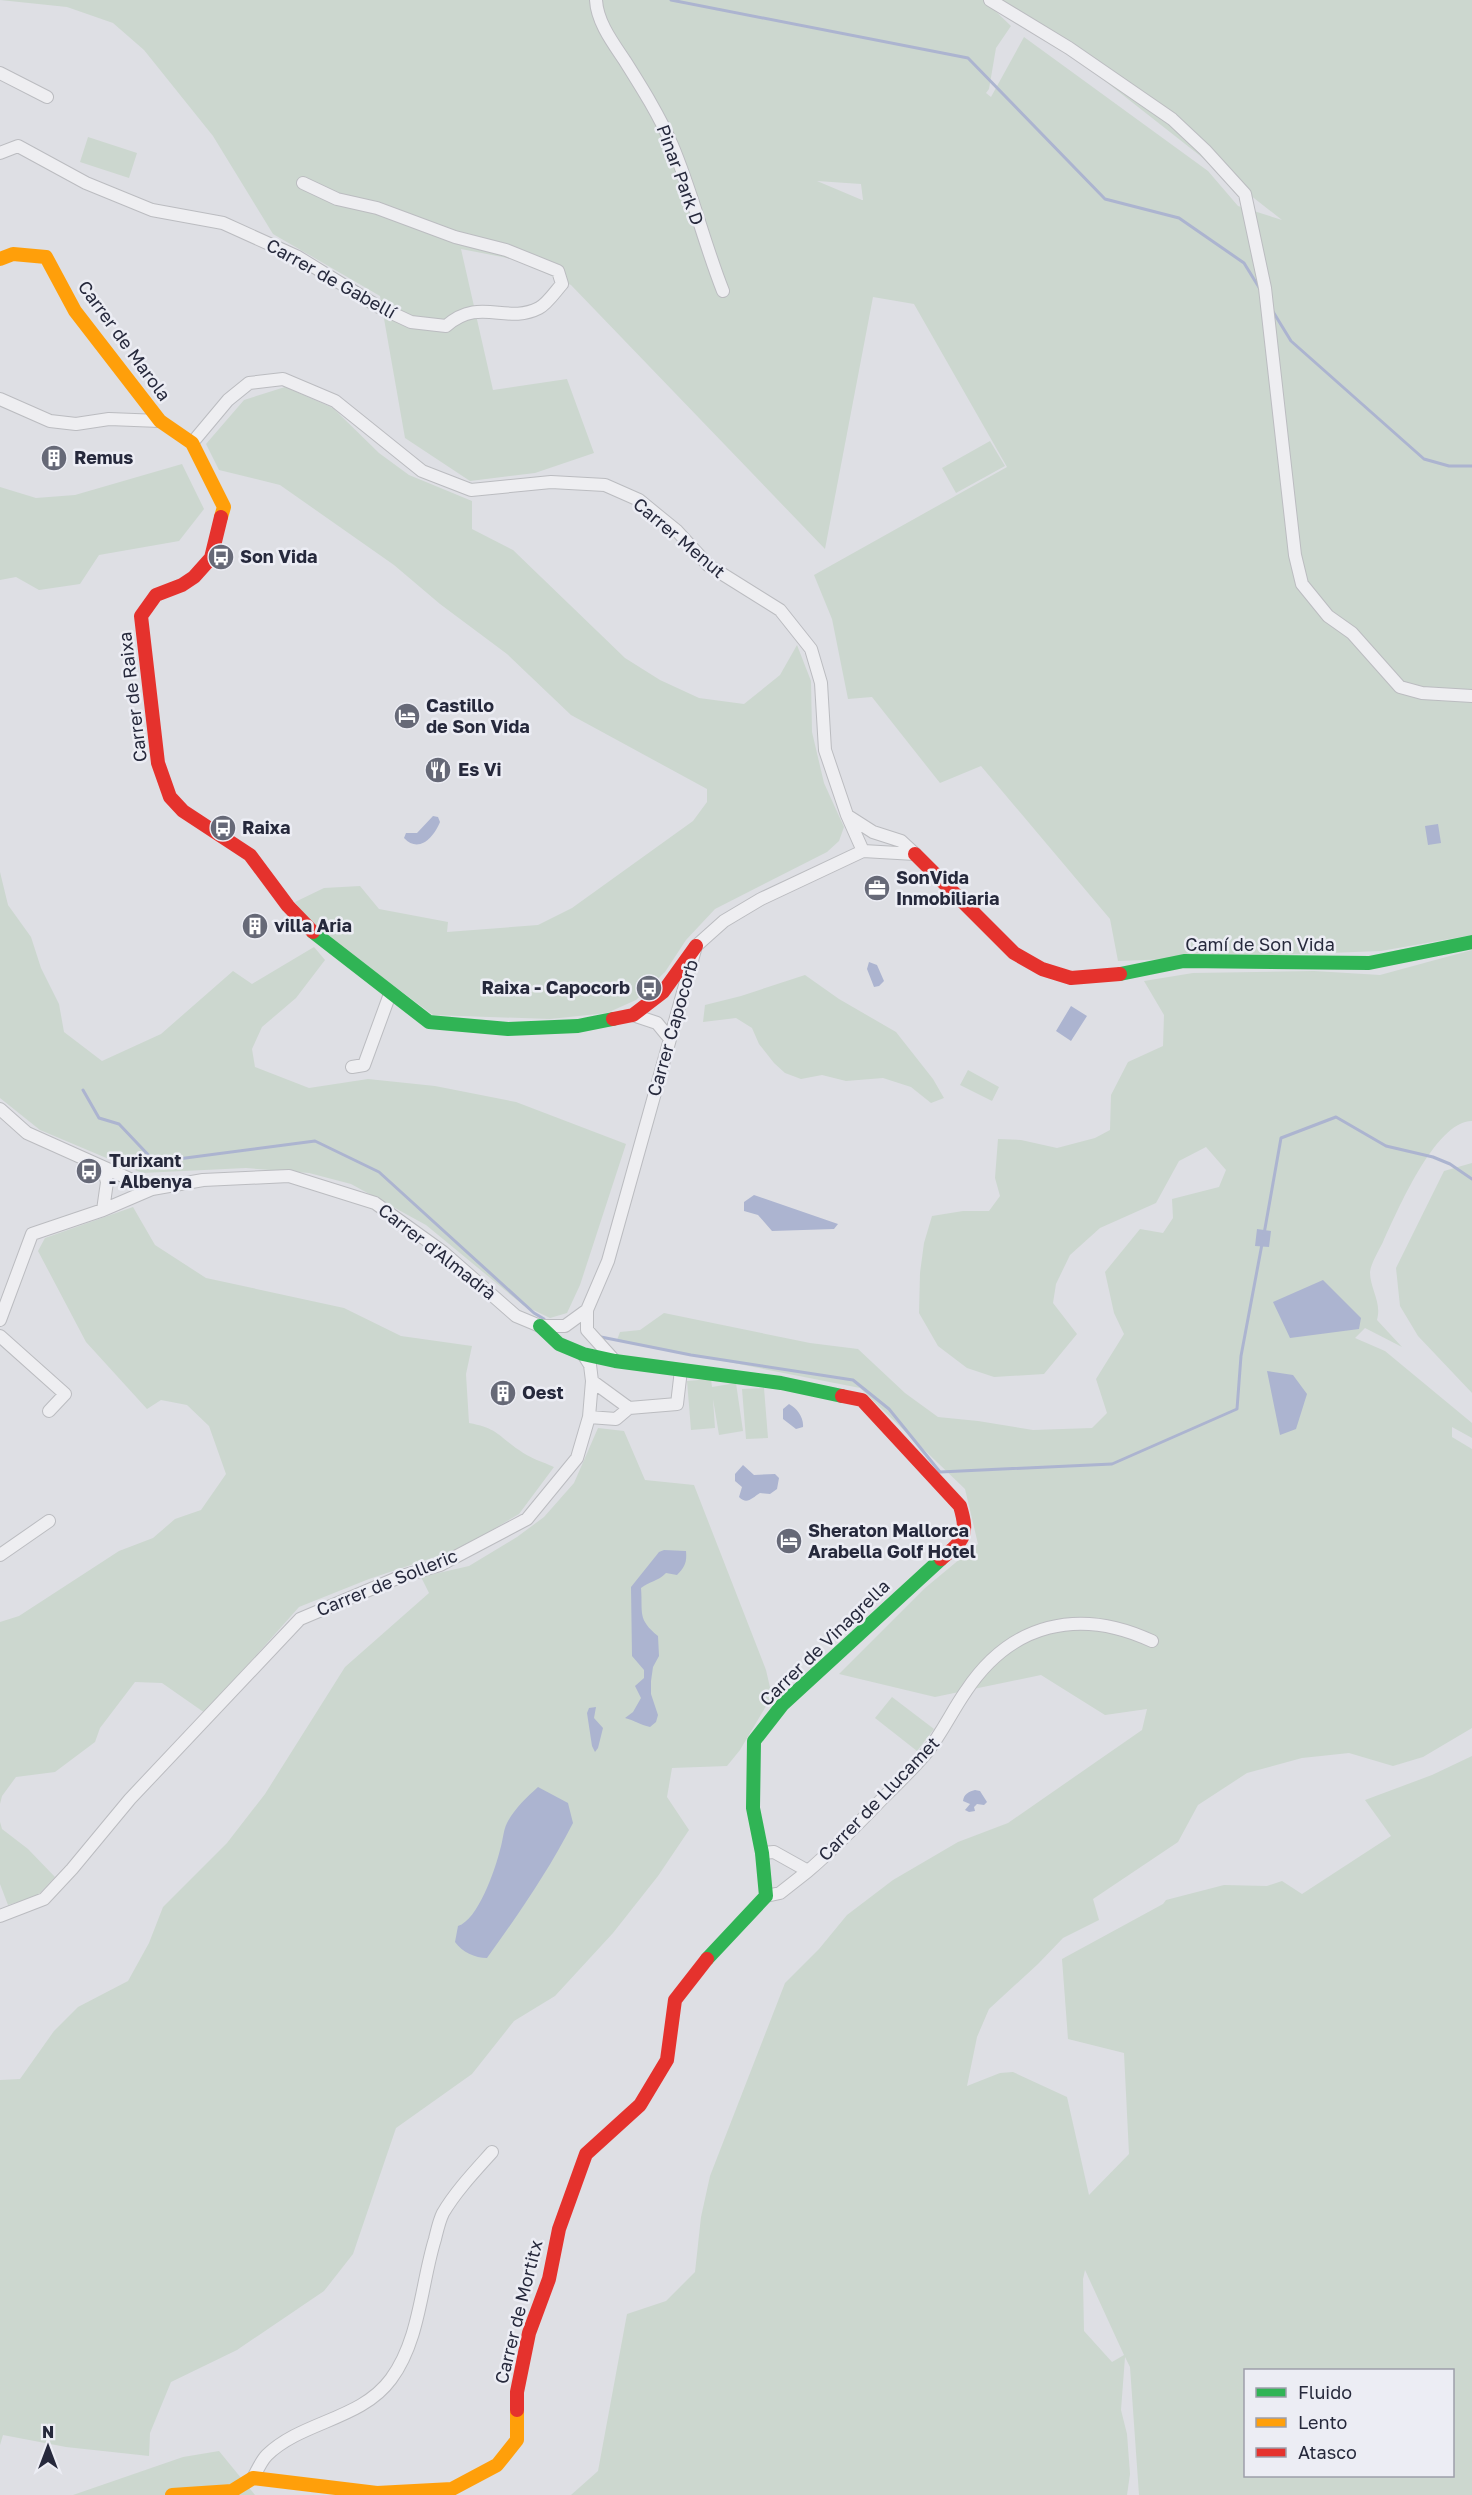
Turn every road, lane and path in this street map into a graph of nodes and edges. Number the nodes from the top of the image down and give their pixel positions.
1 (596, 0) edge
2 (990, 0) edge
3 (0, 73) edge
4 (47, 97) dead end
5 (0, 153) edge
6 (303, 183) dead end
7 (0, 259) edge
8 (723, 291) dead end
9 (0, 399) edge
10 (160, 421) junction
11 (192, 443) junction
12 (1472, 696) edge
13 (847, 815) junction
14 (863, 851) junction
15 (915, 854) junction
16 (1472, 942) edge
17 (696, 946) junction
18 (390, 994) junction
19 (633, 1015) junction
20 (670, 1039) junction
21 (352, 1067) dead end
22 (0, 1109) edge
23 (103, 1167) junction
24 (152, 1189) junction
25 (103, 1210) junction
26 (587, 1310) junction
27 (0, 1320) edge
28 (540, 1326) junction
29 (0, 1336) edge
30 (583, 1354) junction
31 (615, 1361) junction
32 (681, 1370) junction
33 (592, 1382) junction
34 (629, 1408) junction
35 (49, 1411) dead end
36 (589, 1417) junction
37 (49, 1521) dead end
38 (0, 1555) edge
39 (1152, 1641) dead end
40 (762, 1853) junction
41 (808, 1871) junction
42 (765, 1896) junction
43 (0, 1916) edge
44 (492, 2152) dead end
45 (253, 2478) junction
46 (329, 2486) junction
47 (172, 2495) edge
48 (315, 2495) edge

1 - 8 street, Pinar Park D
2 - 12 street
3 - 4 street
5 - 6 street, Carrer de Gabellí
7 - 10 street, Carrer de Marola
9 - 10 street
10 - 11 street, Carrer de Marola
11 - 13 street, Carrer Menut
11 - 18 street, Carrer de Raixa
13 - 14 street, Carrer Menut
13 - 15 street
14 - 15 street, Carrer Capocorb
14 - 17 street, Carrer Capocorb
15 - 16 street, Camí de Son Vida
17 - 19 street, Carrer de Raixa
17 - 20 street, Carrer Capocorb
18 - 19 street, Carrer de Raixa
18 - 21 street
19 - 20 street
20 - 26 street, Carrer Capocorb
22 - 23 street
23 - 24 street
23 - 25 street
24 - 25 street, Carrer d'Almadrà
24 - 28 street, Carrer d'Almadrà
25 - 27 street, Carrer d'Almadrà
26 - 28 street
26 - 31 street
28 - 30 street, Carrer de Vinagrella
29 - 35 street
30 - 31 street, Carrer de Vinagrella
30 - 33 street, Carrer de Solleric
31 - 32 street, Carrer de Vinagrella
32 - 34 street
32 - 40 street, Carrer de Vinagrella
33 - 34 street
33 - 36 street, Carrer de Solleric
34 - 36 street
36 - 43 street, Carrer de Solleric
37 - 38 street
39 - 41 street, Carrer de Llucamet
40 - 41 street, Carrer de Llucamet
40 - 42 street, Carrer de Vinagrella
41 - 42 street, Carrer de Llucamet
42 - 46 street, Carrer de Mortitx
44 - 45 street
45 - 46 street, Carrer de Mortitx
45 - 47 street
46 - 48 street

